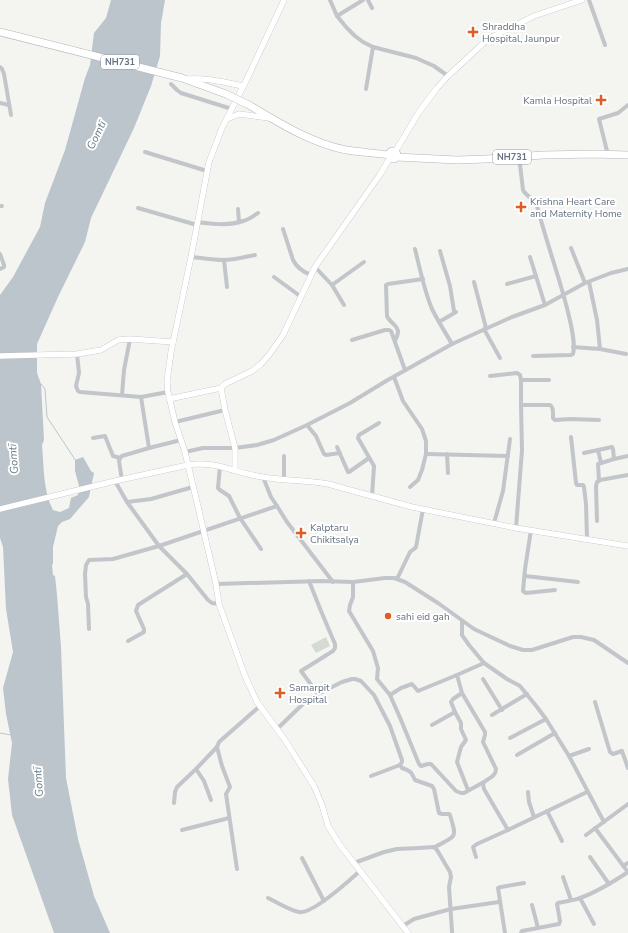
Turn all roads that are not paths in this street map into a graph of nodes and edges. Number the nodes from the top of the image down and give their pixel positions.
1 (284, 0) edge
2 (330, 0) edge
3 (363, 0) edge
4 (368, 0) edge
5 (582, 0) edge
6 (588, 0) edge
7 (372, 8) dead end
8 (337, 16) junction
9 (0, 32) edge
10 (605, 44) dead end
11 (373, 47) junction
12 (0, 67) edge
13 (448, 76) junction
14 (185, 79) junction
15 (171, 84) dead end
16 (243, 86) junction
17 (366, 89) dead end
18 (0, 103) edge
19 (9, 105) junction
20 (628, 105) edge
21 (232, 108) junction
22 (11, 115) dead end
23 (271, 118) junction
24 (227, 119) junction
25 (145, 152) dead end
26 (392, 155) junction
27 (608, 155) junction
28 (628, 155) edge
29 (519, 156) junction
30 (207, 171) junction
31 (138, 208) dead end
32 (238, 209) dead end
33 (258, 213) dead end
34 (239, 222) junction
35 (197, 224) junction
36 (283, 229) dead end
37 (571, 248) dead end
38 (415, 249) dead end
39 (440, 251) dead end
40 (0, 254) edge
41 (255, 255) dead end
42 (192, 257) junction
43 (530, 258) dead end
44 (224, 260) junction
45 (364, 262) dead end
46 (315, 267) junction
47 (0, 269) edge
48 (628, 269) edge
49 (311, 275) junction
50 (274, 276) dead end
51 (536, 276) junction
52 (422, 279) junction
53 (474, 282) dead end
54 (587, 282) junction
55 (507, 284) dead end
56 (332, 285) junction
57 (227, 287) dead end
58 (563, 295) junction
59 (300, 296) junction
60 (344, 305) dead end
61 (545, 305) junction
62 (439, 322) junction
63 (485, 329) junction
64 (130, 339) junction
65 (352, 340) dead end
66 (395, 341) junction
67 (173, 342) junction
68 (452, 344) junction
69 (573, 347) junction
70 (600, 350) junction
71 (78, 354) junction
72 (626, 354) dead end
73 (0, 356) edge
74 (533, 356) dead end
75 (500, 358) dead end
76 (405, 370) junction
77 (394, 376) junction
78 (490, 376) dead end
79 (522, 380) junction
80 (549, 380) dead end
81 (221, 388) junction
82 (168, 392) junction
83 (122, 395) junction
84 (141, 397) junction
85 (169, 399) junction
86 (521, 405) junction
87 (225, 410) junction
88 (600, 420) dead end
89 (175, 422) junction
90 (379, 423) dead end
91 (307, 425) junction
92 (571, 437) dead end
93 (94, 438) dead end
94 (510, 439) dead end
95 (181, 440) junction
96 (337, 447) dead end
97 (149, 448) junction
98 (235, 448) junction
99 (598, 450) junction
100 (184, 452) junction
101 (340, 453) junction
102 (584, 453) dead end
103 (426, 454) junction
104 (447, 454) junction
105 (284, 456) dead end
106 (508, 456) junction
107 (628, 456) edge
108 (120, 458) junction
109 (370, 458) junction
110 (614, 459) junction
111 (601, 463) junction
112 (188, 465) junction
113 (220, 466) junction
114 (235, 470) junction
115 (448, 473) dead end
116 (628, 474) edge
117 (263, 477) junction
118 (284, 479) junction
119 (122, 480) junction
120 (115, 481) junction
121 (599, 481) junction
122 (193, 487) junction
123 (410, 487) dead end
124 (372, 496) junction
125 (127, 502) junction
126 (276, 506) junction
127 (0, 509) edge
128 (423, 509) junction
129 (240, 518) junction
130 (597, 521) dead end
131 (494, 523) junction
132 (516, 528) junction
133 (203, 530) junction
134 (531, 530) junction
135 (587, 538) junction
136 (159, 546) junction
137 (628, 546) edge
138 (261, 548) dead end
139 (187, 574) junction
140 (525, 576) junction
141 (397, 579) junction
142 (309, 581) junction
143 (334, 582) junction
144 (353, 582) junction
145 (578, 582) dead end
146 (216, 584) junction
147 (555, 590) dead end
148 (219, 604) junction
149 (462, 621) junction
150 (89, 629) dead end
151 (128, 640) dead end
152 (484, 663) junction
153 (628, 663) edge
154 (457, 675) junction
155 (483, 680) dead end
156 (462, 693) junction
157 (318, 694) junction
158 (527, 694) junction
159 (390, 695) junction
160 (595, 702) dead end
161 (260, 706) junction
162 (502, 710) junction
163 (455, 712) junction
164 (492, 715) dead end
165 (546, 719) junction
166 (432, 725) dead end
167 (277, 729) junction
168 (555, 733) junction
169 (510, 738) dead end
170 (217, 747) junction
171 (589, 749) dead end
172 (517, 755) dead end
173 (570, 756) junction
174 (400, 765) junction
175 (628, 768) edge
176 (196, 769) junction
177 (371, 776) dead end
178 (484, 782) junction
179 (468, 790) junction
180 (528, 792) dead end
181 (587, 792) junction
182 (211, 800) dead end
183 (174, 803) dead end
184 (628, 804) edge
185 (546, 811) junction
186 (534, 817) junction
187 (229, 818) junction
188 (604, 822) junction
189 (595, 828) junction
190 (182, 830) dead end
191 (508, 830) junction
192 (586, 835) dead end
193 (562, 841) dead end
194 (435, 847) junction
195 (476, 857) dead end
196 (590, 857) dead end
197 (302, 858) dead end
198 (354, 863) junction
199 (628, 863) edge
200 (623, 866) junction
201 (237, 869) dead end
202 (360, 871) junction
203 (563, 877) dead end
204 (524, 883) dead end
205 (609, 884) junction
206 (268, 898) dead end
207 (580, 898) junction
208 (571, 900) junction
209 (324, 901) junction
210 (499, 902) junction
211 (532, 904) dead end
212 (450, 909) junction
213 (594, 924) dead end
214 (403, 926) junction
215 (538, 928) junction
216 (408, 933) edge
217 (452, 933) edge
218 (505, 933) edge
219 (521, 933) edge

1 - 16 main road
2 - 8 street
3 - 8 street
4 - 7 street
5 - 13 main road
6 - 10 street
8 - 11 street
9 - 14 highway, NH731
11 - 13 street
11 - 17 street
12 - 19 street
13 - 26 main road
14 - 16 main road
14 - 23 highway, NH731, bridge
15 - 21 street
16 - 21 main road
18 - 19 street
19 - 22 street
20 - 27 street
21 - 24 main road
23 - 24 main road
23 - 26 highway, NH731
24 - 30 main road
25 - 30 street
26 - 29 highway, NH731
26 - 46 main road
27 - 28 highway, NH731
27 - 29 highway, NH731
29 - 58 street
30 - 35 main road
31 - 35 street
32 - 34 street
33 - 34 street
34 - 35 street
35 - 42 main road
36 - 49 street
37 - 54 street
38 - 52 street
39 - 62 street
40 - 47 street
41 - 44 street
42 - 44 street
42 - 67 main road
43 - 51 street
44 - 57 street
45 - 56 street
46 - 49 main road
46 - 56 street
48 - 54 street
49 - 59 main road
50 - 59 street
51 - 55 street
51 - 61 street
52 - 62 street
52 - 66 street
53 - 63 street
54 - 58 street
54 - 70 street
56 - 60 street
58 - 61 street
58 - 69 street
59 - 81 main road
61 - 63 street
62 - 68 street
63 - 68 street
63 - 75 street
64 - 67 main road
64 - 71 main road
64 - 83 street
65 - 66 street
66 - 76 street
67 - 82 main road
68 - 76 street
69 - 70 street
69 - 74 street
70 - 72 street
71 - 73 main road
71 - 83 street
76 - 77 street
77 - 91 street
77 - 103 street
78 - 79 street
79 - 80 street
79 - 86 street
81 - 85 main road
81 - 87 main road
82 - 84 street
82 - 85 main road
83 - 84 street
84 - 97 street
85 - 89 main road
86 - 88 street
86 - 132 street
87 - 89 street
87 - 98 main road
89 - 95 main road
90 - 109 street
91 - 98 street
91 - 101 street
92 - 135 street
93 - 108 street
94 - 106 street
95 - 97 street
95 - 100 main road
96 - 101 street
97 - 108 street
98 - 100 street
98 - 114 main road
99 - 102 street
99 - 110 street
99 - 111 street
100 - 112 main road
101 - 109 street
103 - 104 street
103 - 123 street
104 - 106 street
104 - 115 street
105 - 118 street
106 - 131 street
107 - 110 street
108 - 119 street
109 - 124 street
110 - 111 street
111 - 121 street
112 - 113 main road
112 - 119 main road
112 - 122 main road
113 - 114 main road
113 - 129 street
114 - 117 main road
116 - 121 street
117 - 118 main road
117 - 126 street
118 - 124 main road
119 - 120 main road
120 - 125 street
120 - 127 main road
121 - 130 street
122 - 125 street
122 - 133 main road
124 - 128 main road
125 - 136 street
126 - 129 street
126 - 143 street
128 - 131 main road
128 - 141 street
129 - 133 street
129 - 138 street
131 - 132 main road
132 - 134 main road
133 - 136 street
133 - 146 main road
134 - 135 main road
134 - 140 street
135 - 137 main road
136 - 139 street
136 - 150 street
139 - 148 street
139 - 151 street
140 - 145 street
140 - 147 street
141 - 144 street
141 - 149 street
142 - 143 street
142 - 146 street
142 - 157 street
143 - 144 street
144 - 159 street
146 - 148 main road
148 - 161 main road
149 - 152 street
149 - 153 street
152 - 154 street
152 - 158 street
154 - 156 street
154 - 159 street
155 - 162 street
156 - 163 street
156 - 178 street
157 - 167 street
157 - 174 street
158 - 162 street
158 - 165 street
159 - 179 street
160 - 175 street
161 - 167 main road
161 - 170 street
162 - 164 street
163 - 166 street
163 - 179 street
165 - 168 street
165 - 169 street
167 - 198 main road
168 - 172 street
168 - 173 street
170 - 176 street
170 - 187 street
171 - 173 street
173 - 181 street
174 - 177 street
174 - 194 street
176 - 182 street
176 - 183 street
178 - 179 street
178 - 191 street
180 - 186 street
181 - 185 street
181 - 188 street
184 - 188 street
185 - 186 street
185 - 193 street
186 - 191 street
187 - 190 street
187 - 201 street
188 - 189 street
189 - 192 street
189 - 200 street
191 - 195 street
194 - 198 street
194 - 212 street
196 - 205 street
197 - 209 street
198 - 202 main road
199 - 200 street
200 - 205 street
202 - 209 street
202 - 214 main road
203 - 208 street
204 - 210 street
205 - 207 street
206 - 209 street
207 - 208 street
207 - 213 street
208 - 215 street
210 - 212 street
210 - 218 street
211 - 215 street
212 - 214 street
212 - 217 street
214 - 216 main road
215 - 219 street

